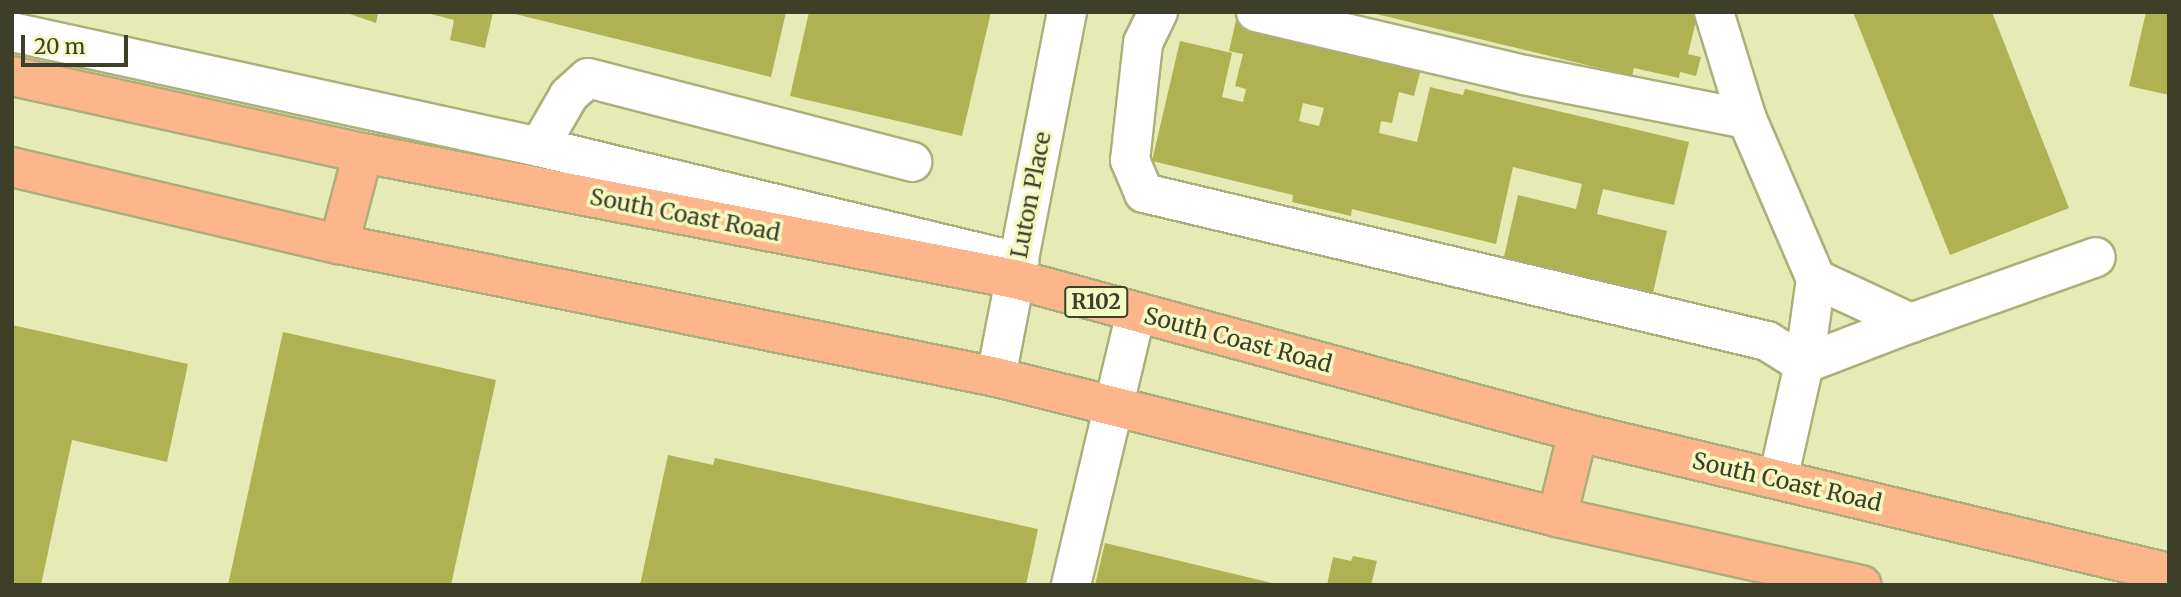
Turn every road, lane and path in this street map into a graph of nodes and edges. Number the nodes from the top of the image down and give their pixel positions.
1 (1066, 12) edge
2 (1158, 12) edge
3 (1256, 12) edge
4 (1714, 12) edge
5 (12, 32) edge
6 (12, 76) edge
7 (1747, 119) junction
8 (539, 147) junction
9 (363, 153) junction
10 (912, 162) dead end
11 (12, 167) edge
12 (339, 244) junction
13 (2096, 257) dead end
14 (1017, 270) junction
15 (1816, 279) junction
16 (1136, 313) junction
17 (1911, 323) junction
18 (1804, 364) junction
19 (996, 377) junction
20 (1112, 408) junction
21 (1578, 432) junction
22 (1778, 479) junction
23 (1557, 517) junction
24 (2169, 573) edge
25 (1071, 585) edge
26 (1862, 585) edge

1 - 14 lane, Luton Place
2 - 18 lane
3 - 7 lane
4 - 7 lane
5 - 8 lane
6 - 9 highway, South Coast Road / R102
7 - 15 lane
8 - 10 lane
8 - 14 lane
9 - 12 highway
9 - 14 highway, South Coast Road / R102
11 - 12 highway
12 - 19 highway
13 - 17 lane
14 - 16 highway, South Coast Road / R102
14 - 19 lane, Luton Place
15 - 17 lane
15 - 18 lane
16 - 20 lane
16 - 21 highway, South Coast Road / R102
17 - 18 lane
18 - 22 lane
19 - 20 highway
20 - 23 highway
20 - 25 lane
21 - 22 highway, South Coast Road / R102
21 - 23 highway
22 - 24 highway, South Coast Road / R102
23 - 26 highway

